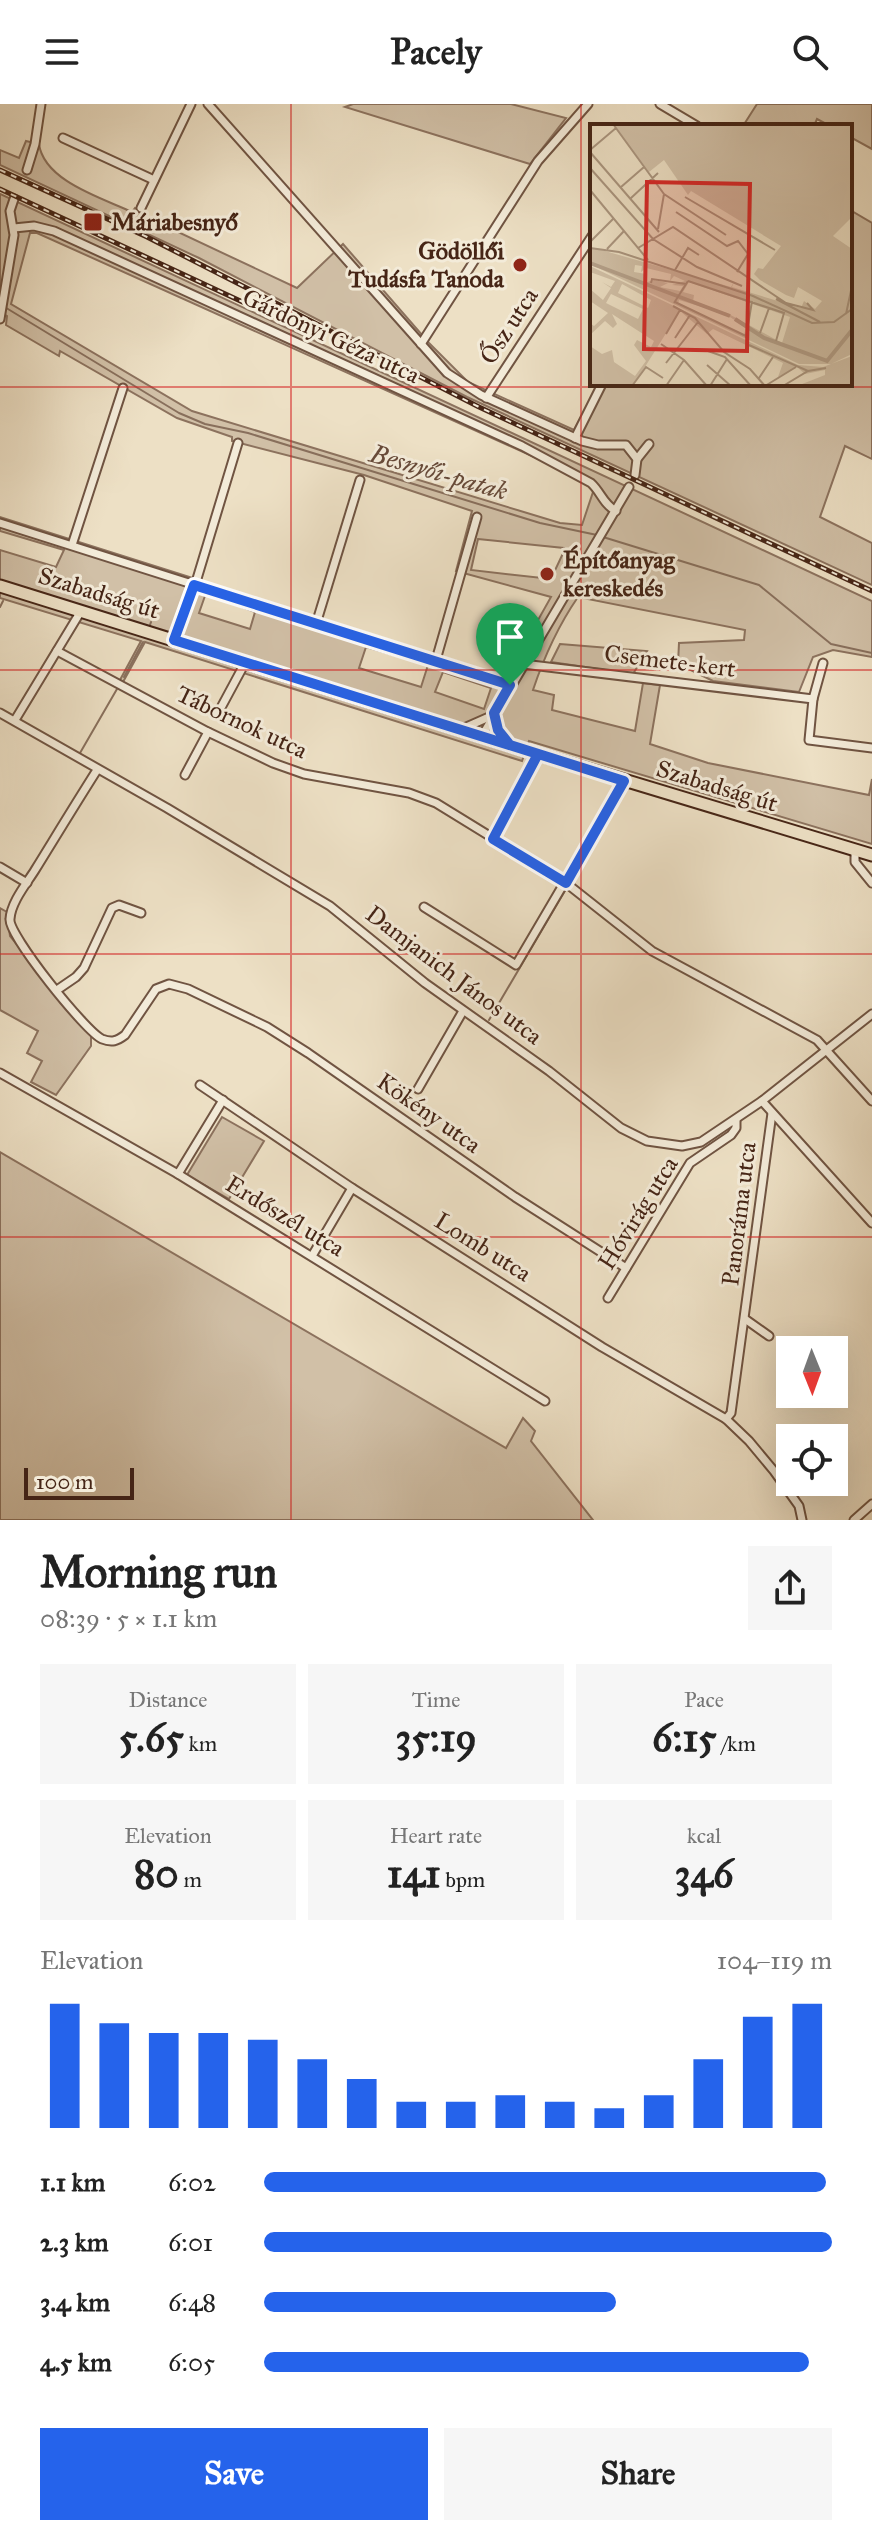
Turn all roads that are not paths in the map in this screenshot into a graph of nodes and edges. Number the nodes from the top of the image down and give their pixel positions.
1 (41, 104) edge
2 (191, 104) edge
3 (208, 104) edge
4 (588, 104) edge
5 (660, 104) edge
6 (694, 124) edge
7 (63, 138) dead end
8 (27, 170) dead end
9 (154, 180) junction
10 (14, 199) dead end
11 (141, 208) dead end
12 (14, 228) junction
13 (590, 239) edge
14 (1, 316) edge
15 (421, 344) junction
16 (601, 386) edge
17 (123, 388) dead end
18 (486, 398) junction
19 (575, 438) junction
20 (238, 443) dead end
21 (649, 444) dead end
22 (637, 459) junction
23 (635, 475) dead end
24 (360, 480) dead end
25 (629, 487) dead end
26 (616, 511) junction
27 (477, 517) dead end
28 (0, 523) edge
29 (72, 545) junction
30 (194, 585) junction
31 (0, 586) edge
32 (81, 611) junction
33 (316, 624) junction
34 (174, 640) junction
35 (57, 651) junction
36 (436, 660) junction
37 (245, 663) junction
38 (823, 663) dead end
39 (523, 664) junction
40 (510, 685) junction
41 (813, 699) junction
42 (0, 713) edge
43 (494, 713) junction
44 (217, 715) dead end
45 (15, 720) junction
46 (460, 729) junction
47 (208, 732) junction
48 (482, 736) junction
49 (510, 745) junction
50 (872, 748) edge
51 (538, 754) junction
52 (97, 770) junction
53 (185, 775) dead end
54 (624, 781) junction
55 (493, 839) junction
56 (855, 850) junction
57 (872, 855) edge
58 (0, 867) edge
59 (27, 883) junction
60 (566, 883) junction
61 (872, 883) edge
62 (424, 907) dead end
63 (141, 913) dead end
64 (57, 990) junction
65 (463, 1011) junction
66 (872, 1014) edge
67 (827, 1049) junction
68 (0, 1073) edge
69 (200, 1085) dead end
70 (418, 1089) dead end
71 (223, 1100) junction
72 (762, 1101) junction
73 (872, 1101) edge
74 (772, 1113) junction
75 (736, 1120) junction
76 (178, 1174) junction
77 (352, 1188) junction
78 (872, 1223) edge
79 (312, 1256) junction
80 (626, 1268) junction
81 (608, 1298) dead end
82 (745, 1319) junction
83 (769, 1336) dead end
84 (545, 1401) dead end
85 (726, 1419) junction
86 (872, 1504) edge
87 (802, 1520) edge
88 (854, 1520) edge

1 - 8 street
2 - 9 street
3 - 15 street
4 - 15 street
5 - 6 street
7 - 9 street
9 - 11 street
10 - 12 street
12 - 14 street
12 - 26 street, Gárdonyi Géza utca
13 - 18 street, Ősz utca
15 - 18 street
16 - 19 street
17 - 29 street
18 - 19 street
19 - 22 street
20 - 30 street
21 - 22 street
22 - 23 street
24 - 33 street
25 - 26 street
26 - 39 street
27 - 36 street
28 - 29 street, Szabadság út
29 - 30 street, Szabadság út
30 - 33 street, Szabadság út
30 - 34 street
31 - 32 main road, Szabadság út
32 - 34 main road, Szabadság út
32 - 35 street
33 - 36 street, Szabadság út
34 - 37 main road, Szabadság út
35 - 45 street
35 - 47 street, Tábornok utca
36 - 40 street, Szabadság út
37 - 44 street
37 - 46 main road, Szabadság út
38 - 41 street
39 - 40 street
39 - 41 street, Csemete-kert
40 - 43 street
41 - 50 street
42 - 45 street, Damjanich János utca
43 - 46 street
43 - 48 street
43 - 49 street
45 - 52 street, Damjanich János utca
46 - 48 main road, Szabadság út
47 - 53 street
47 - 55 street, Tábornok utca
48 - 49 main road, Szabadság út
49 - 51 main road, Szabadság út
51 - 54 main road, Szabadság út
51 - 55 street
52 - 59 street
52 - 65 street, Damjanich János utca
54 - 56 main road, Szabadság út
54 - 60 street
55 - 60 street, Tábornok utca
56 - 57 main road, Szabadság út
56 - 61 street
58 - 59 street
59 - 64 street
60 - 62 street
60 - 67 street, Tábornok utca
63 - 64 street
64 - 80 street, Kökény utca
65 - 70 street
65 - 75 street, Damjanich János utca
66 - 67 street, Damjanich János utca
67 - 72 street, Damjanich János utca
67 - 73 street, Tábornok utca
68 - 76 street, Erdőszél utca
69 - 71 street, Lomb utca
71 - 76 street
71 - 77 street, Lomb utca
72 - 74 street
72 - 75 street, Damjanich János utca
74 - 78 street
74 - 82 street, Panoráma utca
75 - 80 street, Hóvirág utca
76 - 79 street, Erdőszél utca
77 - 79 street
77 - 85 street, Lomb utca
79 - 84 street, Erdőszél utca
80 - 81 street, Hóvirág utca
82 - 83 street, Panoráma utca
82 - 85 street, Panoráma utca
85 - 87 street
86 - 88 street

